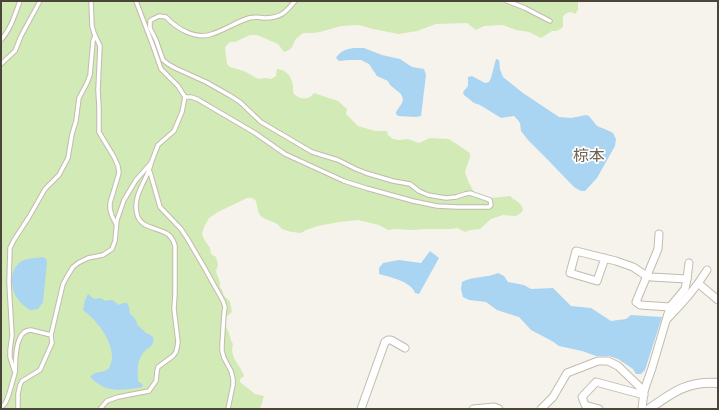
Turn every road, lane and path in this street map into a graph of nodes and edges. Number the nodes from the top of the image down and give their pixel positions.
1 (20, 1) edge
2 (40, 1) edge
3 (91, 1) edge
4 (136, 1) edge
5 (295, 1) edge
6 (506, 1) edge
7 (550, 21) dead end
8 (95, 36) junction
9 (1, 40) edge
10 (151, 40) junction
11 (156, 40) junction
12 (1, 64) edge
13 (185, 97) junction
14 (152, 163) junction
15 (150, 171) junction
16 (117, 225) junction
17 (659, 234) dead end
18 (605, 258) dead end
19 (689, 263) dead end
20 (707, 270) dead end
21 (647, 276) junction
22 (687, 279) junction
23 (699, 284) junction
24 (718, 300) edge
25 (670, 307) junction
26 (667, 319) junction
27 (51, 335) junction
28 (405, 348) dead end
29 (14, 373) junction
30 (718, 383) edge
31 (644, 393) junction
32 (3, 407) edge
33 (18, 409) edge
34 (100, 409) edge
35 (228, 409) edge
36 (361, 409) edge
37 (473, 409) edge
38 (499, 409) edge
39 (541, 409) edge
40 (599, 409) edge
41 (642, 409) edge
42 (649, 409) edge

1 - 9 lane
2 - 12 lane
3 - 8 lane
4 - 10 lane
5 - 11 lane
6 - 7 lane
8 - 16 lane
8 - 29 lane
10 - 11 lane
10 - 13 lane
11 - 13 lane
13 - 14 lane
14 - 15 lane
14 - 16 lane
15 - 34 lane
15 - 35 lane
16 - 27 lane
17 - 21 street
18 - 21 street
19 - 22 street
20 - 23 street
21 - 22 street
21 - 25 street
22 - 25 street
23 - 24 street
23 - 26 street
25 - 26 street
26 - 31 street
27 - 29 lane
27 - 33 lane
28 - 36 street
29 - 32 lane
30 - 42 street
31 - 39 street
31 - 40 street
31 - 41 street
37 - 38 street

